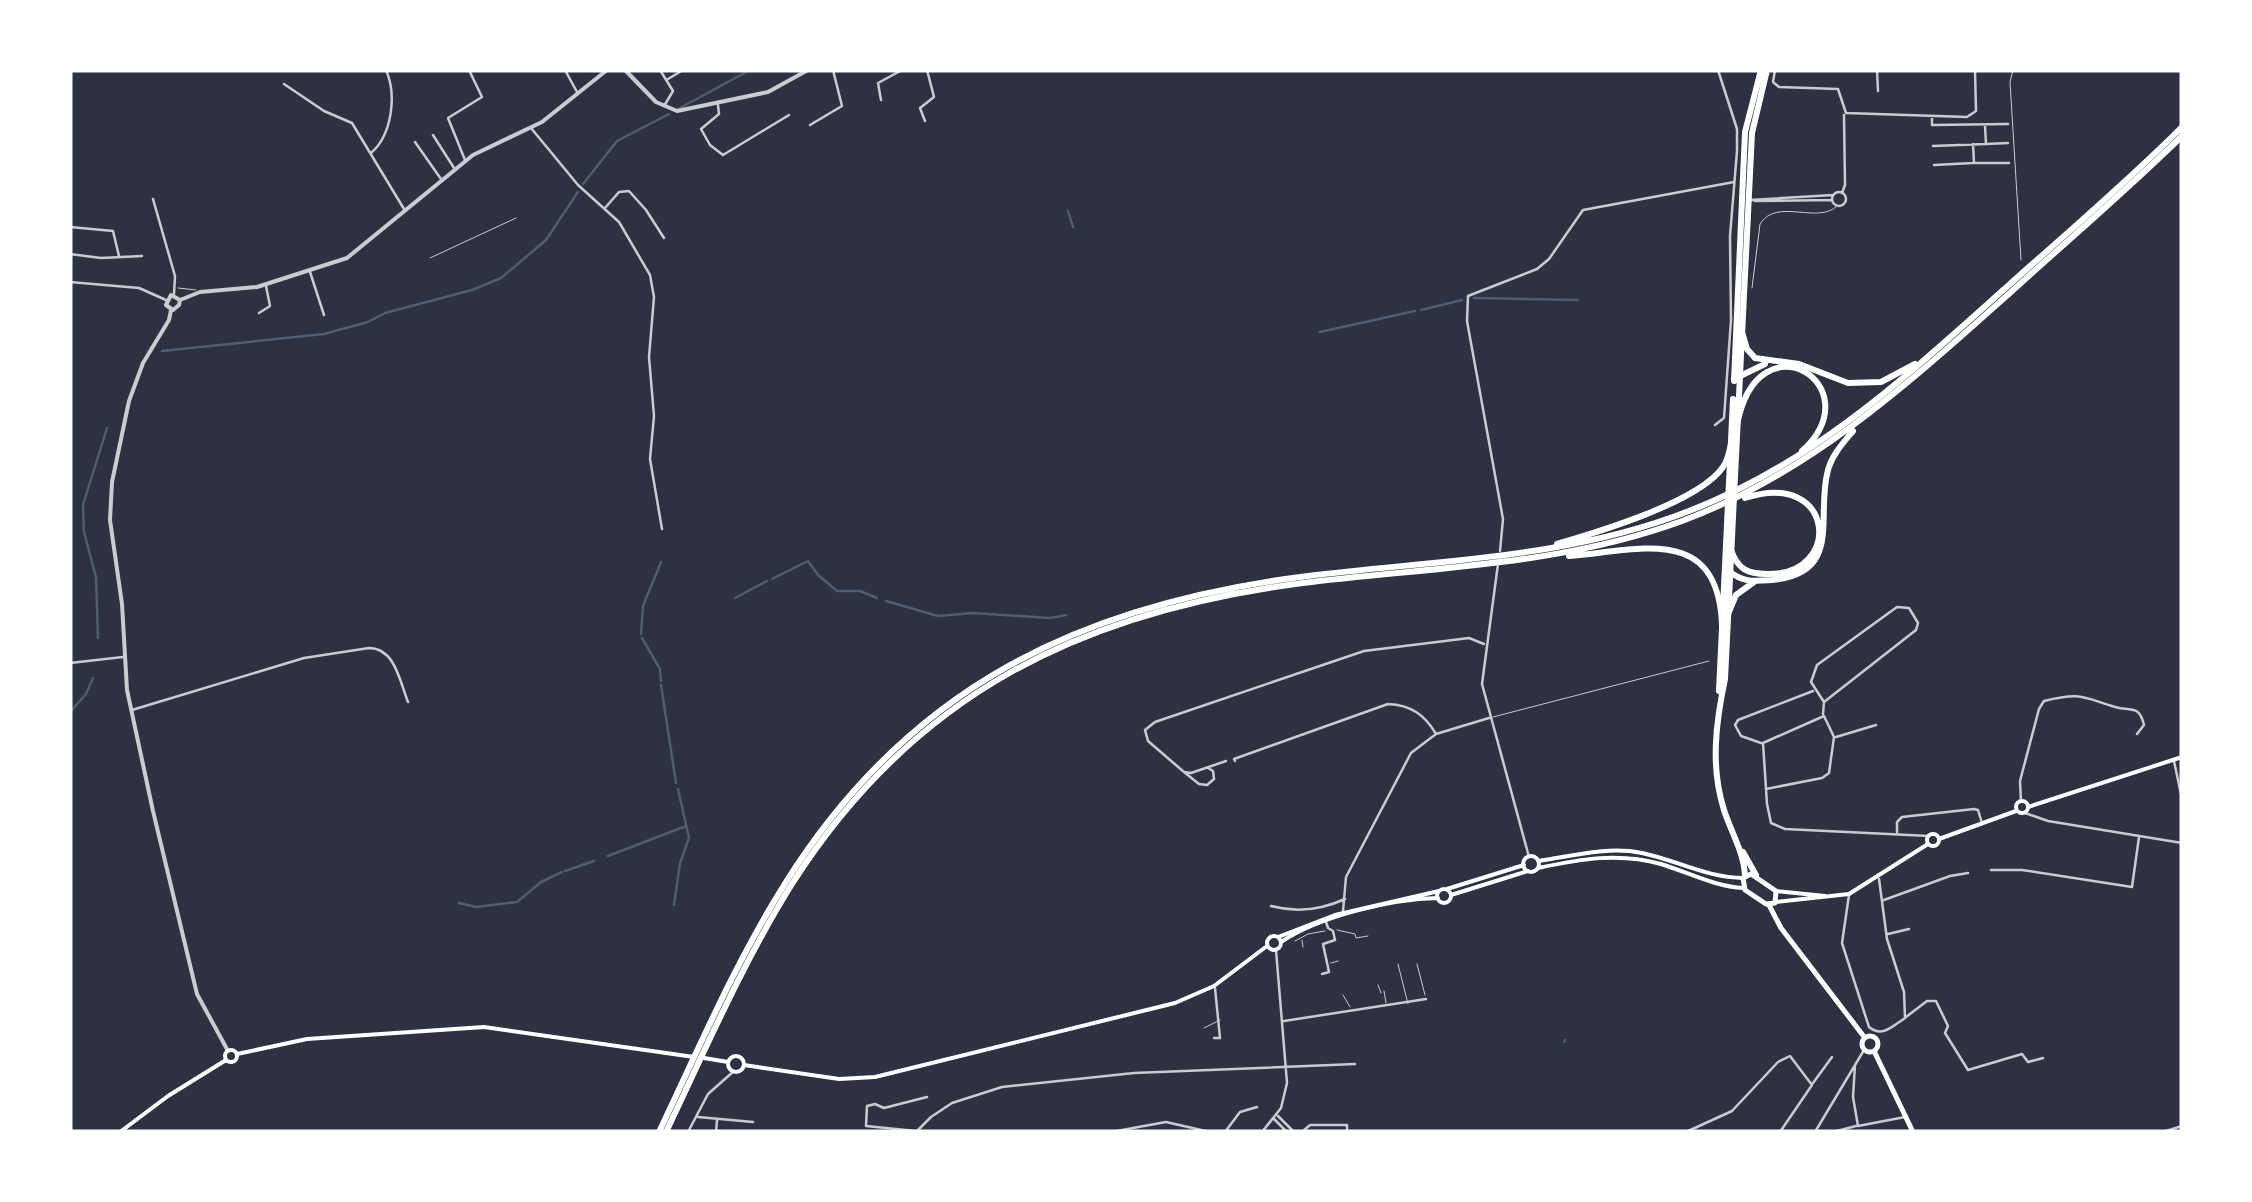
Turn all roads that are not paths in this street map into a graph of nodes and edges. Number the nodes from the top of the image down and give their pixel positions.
1 (386, 70) edge
2 (469, 70) edge
3 (565, 70) edge
4 (607, 70) edge
5 (625, 70) edge
6 (660, 70) edge
7 (683, 70) edge
8 (808, 70) edge
9 (833, 70) edge
10 (902, 70) edge
11 (928, 70) edge
12 (1718, 70) edge
13 (1764, 70) edge
14 (1776, 70) edge
15 (1877, 70) edge
16 (1974, 70) edge
17 (2013, 70) edge
18 (667, 80) junction
19 (284, 84) dead end
20 (1878, 91) dead end
21 (578, 93) junction
22 (849, 100) dead end
23 (882, 100) dead end
24 (718, 104) junction
25 (842, 106) junction
26 (664, 107) junction
27 (1846, 113) junction
28 (789, 115) dead end
29 (1932, 116) junction
30 (925, 122) dead end
31 (1985, 124) junction
32 (2008, 124) dead end
33 (810, 125) dead end
34 (2182, 127) edge
35 (531, 128) junction
36 (434, 135) dead end
37 (2182, 136) edge
38 (415, 142) dead end
39 (2008, 143) dead end
40 (1974, 144) junction
41 (1986, 144) junction
42 (1933, 146) dead end
43 (370, 154) junction
44 (466, 162) junction
45 (2010, 162) dead end
46 (1974, 163) junction
47 (1934, 165) dead end
48 (454, 170) junction
49 (442, 180) junction
50 (1734, 182) junction
51 (1842, 192) junction
52 (1832, 197) junction
53 (153, 199) dead end
54 (1745, 200) junction
55 (1837, 206) junction
56 (604, 209) junction
57 (405, 210) junction
58 (516, 218) dead end
59 (70, 227) edge
60 (664, 238) dead end
61 (70, 254) edge
62 (142, 256) dead end
63 (119, 258) junction
64 (430, 258) dead end
65 (2021, 260) dead end
66 (310, 271) junction
67 (70, 282) edge
68 (265, 285) junction
69 (1752, 288) dead end
70 (174, 292) junction
71 (198, 292) junction
72 (166, 300) junction
73 (180, 300) junction
74 (171, 310) junction
75 (259, 313) dead end
76 (324, 314) dead end
77 (1742, 332) junction
78 (1937, 349) junction
79 (1771, 362) junction
80 (1737, 377) junction
81 (1860, 422) junction
82 (1715, 426) dead end
83 (1737, 426) junction
84 (1731, 444) junction
85 (1786, 464) junction
86 (1732, 474) junction
87 (1715, 508) junction
88 (1730, 519) junction
89 (662, 529) dead end
90 (1731, 550) junction
91 (1532, 552) junction
92 (1518, 560) junction
93 (1725, 562) junction
94 (1729, 571) junction
95 (1756, 581) junction
96 (1728, 614) junction
97 (1722, 625) junction
98 (1485, 644) junction
99 (125, 657) junction
100 (1709, 660) dead end
101 (70, 664) edge
102 (1815, 690) junction
103 (408, 702) dead end
104 (1824, 702) junction
105 (1718, 709) junction
106 (130, 710) junction
107 (1824, 716) junction
108 (1490, 718) junction
109 (1876, 725) dead end
110 (1436, 734) junction
111 (2138, 734) dead end
112 (1834, 737) junction
113 (1763, 743) junction
114 (2182, 757) edge
115 (2174, 759) junction
116 (1226, 761) dead end
117 (1234, 761) dead end
118 (1206, 768) junction
119 (1184, 772) junction
120 (1766, 789) junction
121 (2182, 799) edge
122 (2021, 801) junction
123 (2016, 810) junction
124 (2027, 810) junction
125 (1982, 824) junction
126 (1897, 832) junction
127 (1929, 836) junction
128 (2139, 837) junction
129 (1940, 839) junction
130 (2182, 843) edge
131 (1928, 844) junction
132 (1739, 847) junction
133 (1529, 857) junction
134 (1538, 864) junction
135 (1524, 866) junction
136 (1991, 870) dead end
137 (1528, 872) junction
138 (1968, 873) dead end
139 (1878, 875) junction
140 (1744, 877) junction
141 (1758, 878) junction
142 (1743, 888) junction
143 (1768, 888) junction
144 (1446, 889) junction
145 (1750, 892) junction
146 (1776, 892) junction
147 (1438, 894) junction
148 (1849, 894) junction
149 (1451, 895) junction
150 (1835, 897) junction
151 (1346, 898) junction
152 (1761, 899) junction
153 (1883, 900) junction
154 (1773, 903) junction
155 (1270, 906) dead end
156 (1360, 908) junction
157 (1341, 913) junction
158 (1325, 921) junction
159 (1330, 929) junction
160 (1908, 929) dead end
161 (1886, 935) junction
162 (1301, 936) junction
163 (1368, 936) dead end
164 (1280, 939) junction
165 (1295, 941) dead end
166 (1268, 946) junction
167 (1303, 947) dead end
168 (1276, 950) junction
169 (1338, 961) dead end
170 (1328, 963) junction
171 (1398, 964) dead end
172 (1417, 964) dead end
173 (1322, 974) dead end
174 (1214, 986) junction
175 (1378, 986) dead end
176 (1343, 994) dead end
177 (1426, 1000) joint
178 (1386, 1004) junction
179 (1408, 1004) junction
180 (1324, 1005) dead end
181 (1352, 1010) junction
182 (1325, 1014) junction
183 (1904, 1018) junction
184 (1220, 1020) junction
185 (1283, 1021) junction
186 (1204, 1028) dead end
187 (1214, 1038) dead end
188 (1865, 1038) junction
189 (1864, 1050) junction
190 (228, 1051) junction
191 (1874, 1051) junction
192 (237, 1054) junction
193 (1832, 1057) dead end
194 (2042, 1058) dead end
195 (226, 1060) junction
196 (728, 1062) junction
197 (1355, 1064) dead end
198 (1854, 1065) junction
199 (744, 1066) junction
200 (1286, 1066) junction
201 (734, 1071) junction
202 (1812, 1085) junction
203 (927, 1097) dead end
204 (1257, 1107) dead end
205 (696, 1116) junction
206 (1906, 1116) junction
207 (1275, 1117) junction
208 (717, 1119) junction
209 (753, 1122) dead end
210 (1858, 1126) junction
211 (2182, 1126) edge
212 (1203, 1131) edge
213 (120, 1132) edge
214 (662, 1132) edge
215 (688, 1132) edge
216 (716, 1132) edge
217 (917, 1132) edge
218 (1111, 1132) edge
219 (1210, 1132) edge
220 (1225, 1132) edge
221 (1262, 1132) edge
222 (1288, 1132) edge
223 (1294, 1132) edge
224 (1302, 1132) edge
225 (1347, 1132) edge
226 (1686, 1132) edge
227 (1780, 1132) edge
228 (1815, 1132) edge
229 (1833, 1132) edge
230 (1913, 1132) edge
231 (2162, 1132) edge

1 - 43 street
2 - 44 street
3 - 21 street
4 - 21 street
5 - 26 street
6 - 18 street
7 - 18 street
8 - 24 street
9 - 25 street
10 - 23 street
11 - 30 street
12 - 50 street
13 - 54 highway
14 - 27 street
15 - 20 street
16 - 29 street
17 - 65 lane
18 - 26 street
19 - 43 street
21 - 35 street
22 - 25 street
24 - 26 street
24 - 28 street
25 - 33 street
27 - 29 street
27 - 51 street
29 - 31 street
31 - 32 street
31 - 41 street
34 - 78 highway
35 - 44 street
35 - 56 street
36 - 48 street
37 - 81 highway
38 - 49 street
39 - 41 street
40 - 41 street
40 - 42 street
40 - 46 street
43 - 57 street
44 - 48 street
45 - 46 street
46 - 47 street
48 - 49 street
49 - 57 street
50 - 82 street
50 - 98 street
51 - 52 street
51 - 55 street
52 - 54 street
52 - 55 street
53 - 70 street
54 - 77 highway
54 - 80 highway
55 - 69 lane
56 - 60 street
56 - 89 street
57 - 66 street
58 - 64 lane
59 - 63 street
61 - 63 street
62 - 63 street
66 - 68 street
66 - 76 street
67 - 72 street
68 - 71 street
68 - 75 street
70 - 71 lane
70 - 72 street
70 - 73 street
71 - 73 street
72 - 74 street
73 - 74 street
74 - 99 street
77 - 79 highway
77 - 80 highway
78 - 79 highway
78 - 85 highway
79 - 80 highway
80 - 83 highway
80 - 84 highway
81 - 87 highway
81 - 95 highway
83 - 85 highway
83 - 86 highway
84 - 86 highway
84 - 91 highway
85 - 91 highway
86 - 88 highway
87 - 90 highway
87 - 92 highway
88 - 90 highway
88 - 93 highway
90 - 94 highway
91 - 214 highway
92 - 97 highway
92 - 214 highway
93 - 94 highway
93 - 97 highway
94 - 95 highway
94 - 96 highway
95 - 96 highway
96 - 105 highway
97 - 105 highway
98 - 108 street
98 - 119 street
99 - 101 street
99 - 106 street
100 - 108 lane
102 - 104 street
102 - 104 street
102 - 113 street
103 - 106 street
104 - 107 street
105 - 132 highway
106 - 190 street
107 - 112 street
107 - 113 street
108 - 110 street
108 - 133 street
109 - 112 street
110 - 117 street
110 - 151 street
111 - 122 street
112 - 120 street
113 - 120 street
114 - 115 main road
115 - 121 street
115 - 124 main road
116 - 118 street
118 - 119 street
118 - 119 street
120 - 126 street
122 - 123 main road
122 - 124 main road
123 - 124 main road
123 - 125 main road
124 - 128 street
125 - 126 street
125 - 129 main road
126 - 127 street
127 - 129 main road
127 - 131 main road
128 - 130 street
128 - 136 street
129 - 131 main road
131 - 139 main road
132 - 140 highway
132 - 141 highway
133 - 134 main road
133 - 135 main road
134 - 137 main road
134 - 140 main road
134 - 142 main road
135 - 137 main road
135 - 144 main road
137 - 149 main road
138 - 153 street
139 - 148 main road
139 - 153 street
140 - 141 main road
140 - 142 main road
141 - 143 main road
141 - 145 main road
142 - 145 main road
143 - 146 main road
143 - 152 main road
144 - 147 main road
144 - 149 main road
145 - 152 main road
146 - 150 main road
146 - 154 main road
147 - 149 main road
147 - 156 main road
147 - 158 main road
148 - 150 main road
148 - 183 street
150 - 154 main road
151 - 155 street
151 - 156 street
151 - 157 street
152 - 154 main road
153 - 161 street
154 - 188 main road
156 - 157 main road
157 - 164 main road
158 - 159 street
158 - 164 main road
159 - 162 lane
159 - 163 lane
159 - 170 street
160 - 161 street
161 - 183 street
162 - 165 lane
162 - 167 lane
164 - 166 main road
164 - 168 main road
166 - 168 main road
166 - 174 main road
168 - 185 street
169 - 170 lane
170 - 173 street
171 - 179 lane
172 - 177 lane
174 - 184 street
174 - 199 main road
175 - 178 lane
176 - 181 lane
177 - 179 street
178 - 179 street
178 - 181 street
180 - 182 lane
181 - 182 street
182 - 185 street
183 - 194 street
184 - 186 lane
184 - 187 street
185 - 200 street
188 - 189 main road
188 - 191 main road
189 - 191 main road
189 - 198 street
190 - 192 main road
190 - 195 main road
191 - 206 main road
192 - 195 main road
192 - 196 main road
193 - 202 street
195 - 213 main road
196 - 199 main road
196 - 201 main road
197 - 200 street
198 - 210 street
198 - 228 street
199 - 201 main road
200 - 207 street
200 - 217 street
201 - 205 street
202 - 226 street
202 - 227 street
203 - 217 street
204 - 220 street
205 - 208 street
205 - 215 street
206 - 210 street
206 - 230 main road
207 - 221 street
207 - 222 street
207 - 223 street
208 - 209 street
208 - 216 street
210 - 229 street
211 - 231 street
212 - 218 street
212 - 219 street
224 - 225 street

